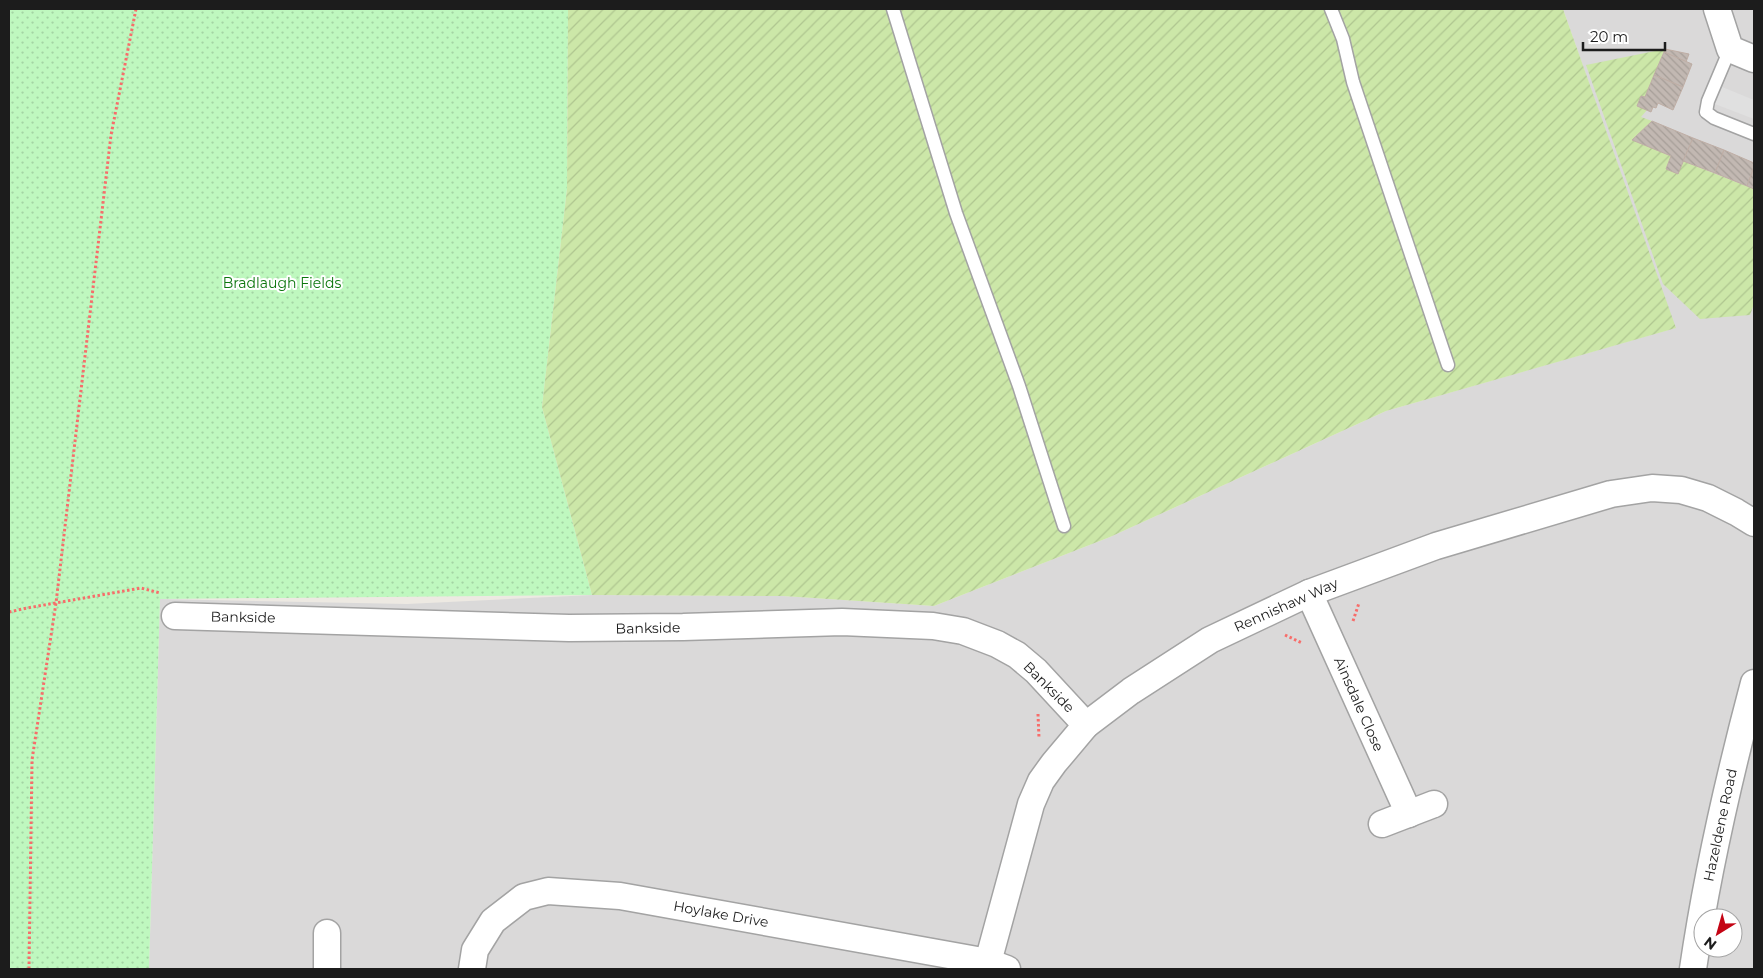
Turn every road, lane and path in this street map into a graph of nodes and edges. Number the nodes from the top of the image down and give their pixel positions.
1 (136, 9) edge
2 (893, 9) edge
3 (1331, 9) edge
4 (1717, 9) edge
5 (1730, 50) junction
6 (1754, 59) edge
7 (1754, 134) edge
8 (1448, 365) dead end
9 (1754, 523) edge
10 (1064, 526) dead end
11 (1371, 570) junction
12 (1309, 593) junction
13 (56, 602) junction
14 (9, 612) edge
15 (175, 616) joint
16 (1251, 620) junction
17 (1339, 659) junction
18 (1036, 672) junction
19 (1754, 683) edge
20 (1086, 725) junction
21 (1041, 781) junction
22 (1434, 804) dead end
23 (1409, 814) junction
24 (1382, 824) dead end
25 (327, 933) dead end
26 (998, 966) edge
27 (29, 969) edge
28 (327, 969) edge
29 (472, 969) edge
30 (1693, 969) edge

1 - 13 path
2 - 10 lane
3 - 8 lane
4 - 5 street
5 - 6 street
5 - 7 lane
9 - 11 street, Rennishaw Way
11 - 12 street, Rennishaw Way
11 - 17 path
12 - 16 street, Rennishaw Way
12 - 17 street, Ainsdale Close
13 - 14 path
13 - 15 path
13 - 27 path
15 - 18 street, Bankside
16 - 17 path
16 - 20 street, Rennishaw Way
17 - 23 street, Ainsdale Close
18 - 20 street, Bankside
18 - 21 path
19 - 30 street, Hazeldene Road
20 - 21 street, Rennishaw Way
21 - 26 street, Rennishaw Way
22 - 23 street
23 - 24 street
25 - 28 street
26 - 29 street, Hoylake Drive

